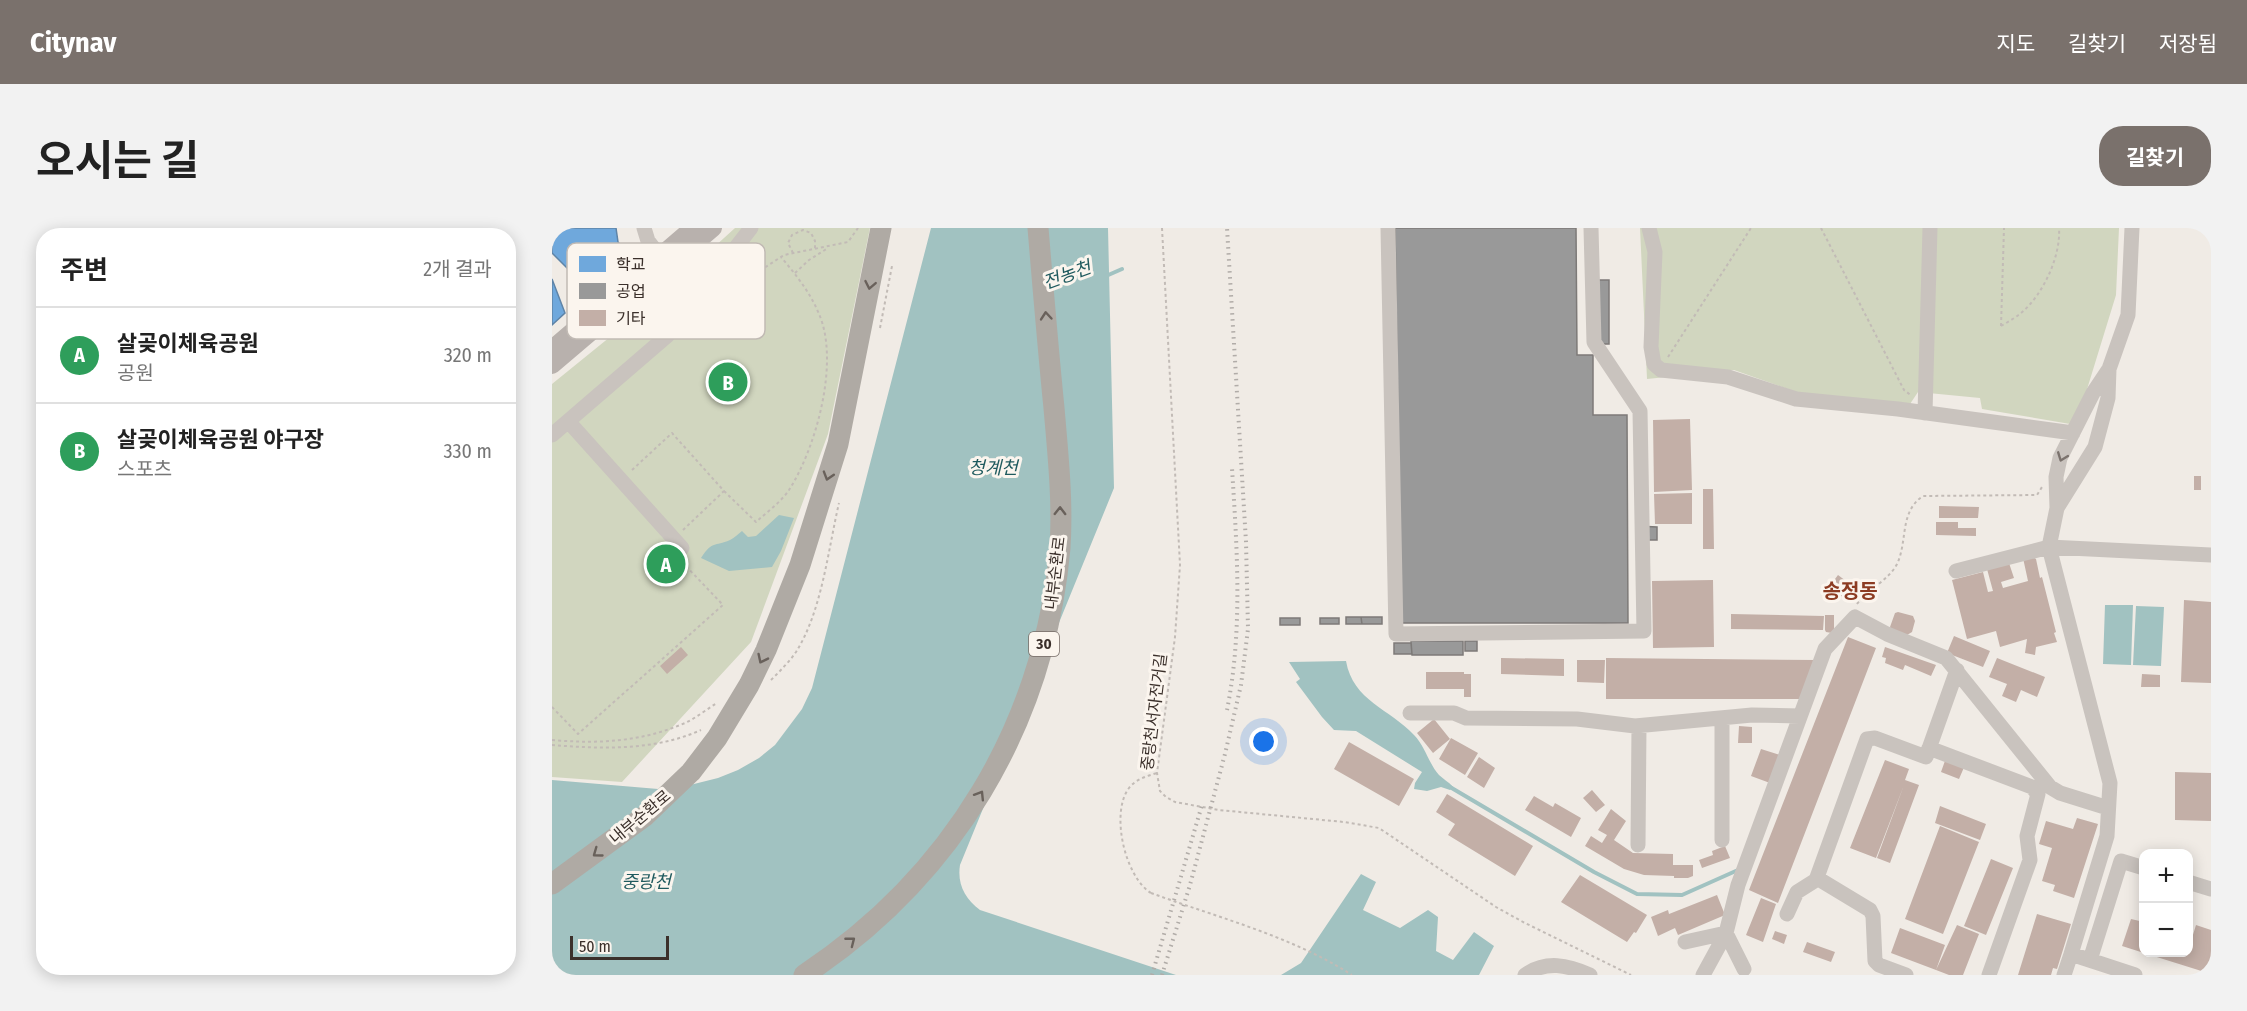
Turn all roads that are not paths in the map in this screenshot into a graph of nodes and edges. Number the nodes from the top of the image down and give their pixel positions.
1 (644, 228) edge
2 (693, 228) edge
3 (713, 228) edge
4 (751, 228) edge
5 (881, 228) edge
6 (1038, 228) edge
7 (1388, 228) edge
8 (1592, 228) edge
9 (1649, 228) edge
10 (1930, 228) edge
11 (2132, 228) edge
12 (650, 243) edge
13 (680, 243) edge
14 (691, 243) edge
15 (739, 243) edge
16 (567, 337) edge
17 (580, 339) edge
18 (663, 339) edge
19 (552, 349) edge
20 (552, 365) edge
21 (2109, 369) junction
22 (1925, 413) junction
23 (568, 421) junction
24 (2073, 434) junction
25 (552, 435) edge
26 (2057, 508) junction
27 (2049, 547) junction
28 (680, 550) road end
29 (2211, 555) edge
30 (1956, 571) dead end
31 (1957, 670) junction
32 (1410, 713) dead end
33 (1800, 716) junction
34 (1722, 718) junction
35 (1639, 726) junction
36 (1929, 748) junction
37 (2108, 808) junction
38 (1722, 840) dead end
39 (1638, 845) dead end
40 (2139, 866) edge
41 (1817, 878) junction
42 (552, 884) edge
43 (2193, 884) edge
44 (2211, 889) edge
45 (1787, 914) dead end
46 (1726, 933) junction
47 (1685, 942) dead end
48 (2071, 954) junction
49 (2090, 960) junction
50 (1744, 969) dead end
51 (804, 975) edge
52 (1525, 975) edge
53 (1590, 975) edge
54 (1702, 975) edge
55 (1906, 975) edge
56 (1989, 975) edge
57 (2064, 975) edge
58 (2135, 975) edge

1 - 12 street
2 - 13 main road
3 - 14 main road
4 - 15 street
5 -> 42 highway, 내부순환로, bridge
51 -> 6 highway, 내부순환로 / 30
7 - 8 street
9 - 22 street
10 - 22 street
11 - 21 street
16 - 19 main road
17 - 20 main road
18 - 23 street
21 - 24 street
21 - 26 street
22 - 24 street
23 - 25 street
23 - 28 street
24 -> 26 street
26 - 27 street
27 - 29 street
27 - 30 street
27 - 37 street
31 - 33 street
31 - 36 street
31 - 37 street
32 - 35 street
33 - 34 street
33 - 46 street
34 - 35 street
34 - 38 street
35 - 39 street
36 - 41 street
36 - 56 street
37 - 48 street
40 - 49 street
41 - 45 street
41 - 55 street
43 - 44 street
46 - 47 street
46 - 50 street
46 - 54 street
48 - 49 street
48 - 57 street
49 - 58 street
52 - 53 street

